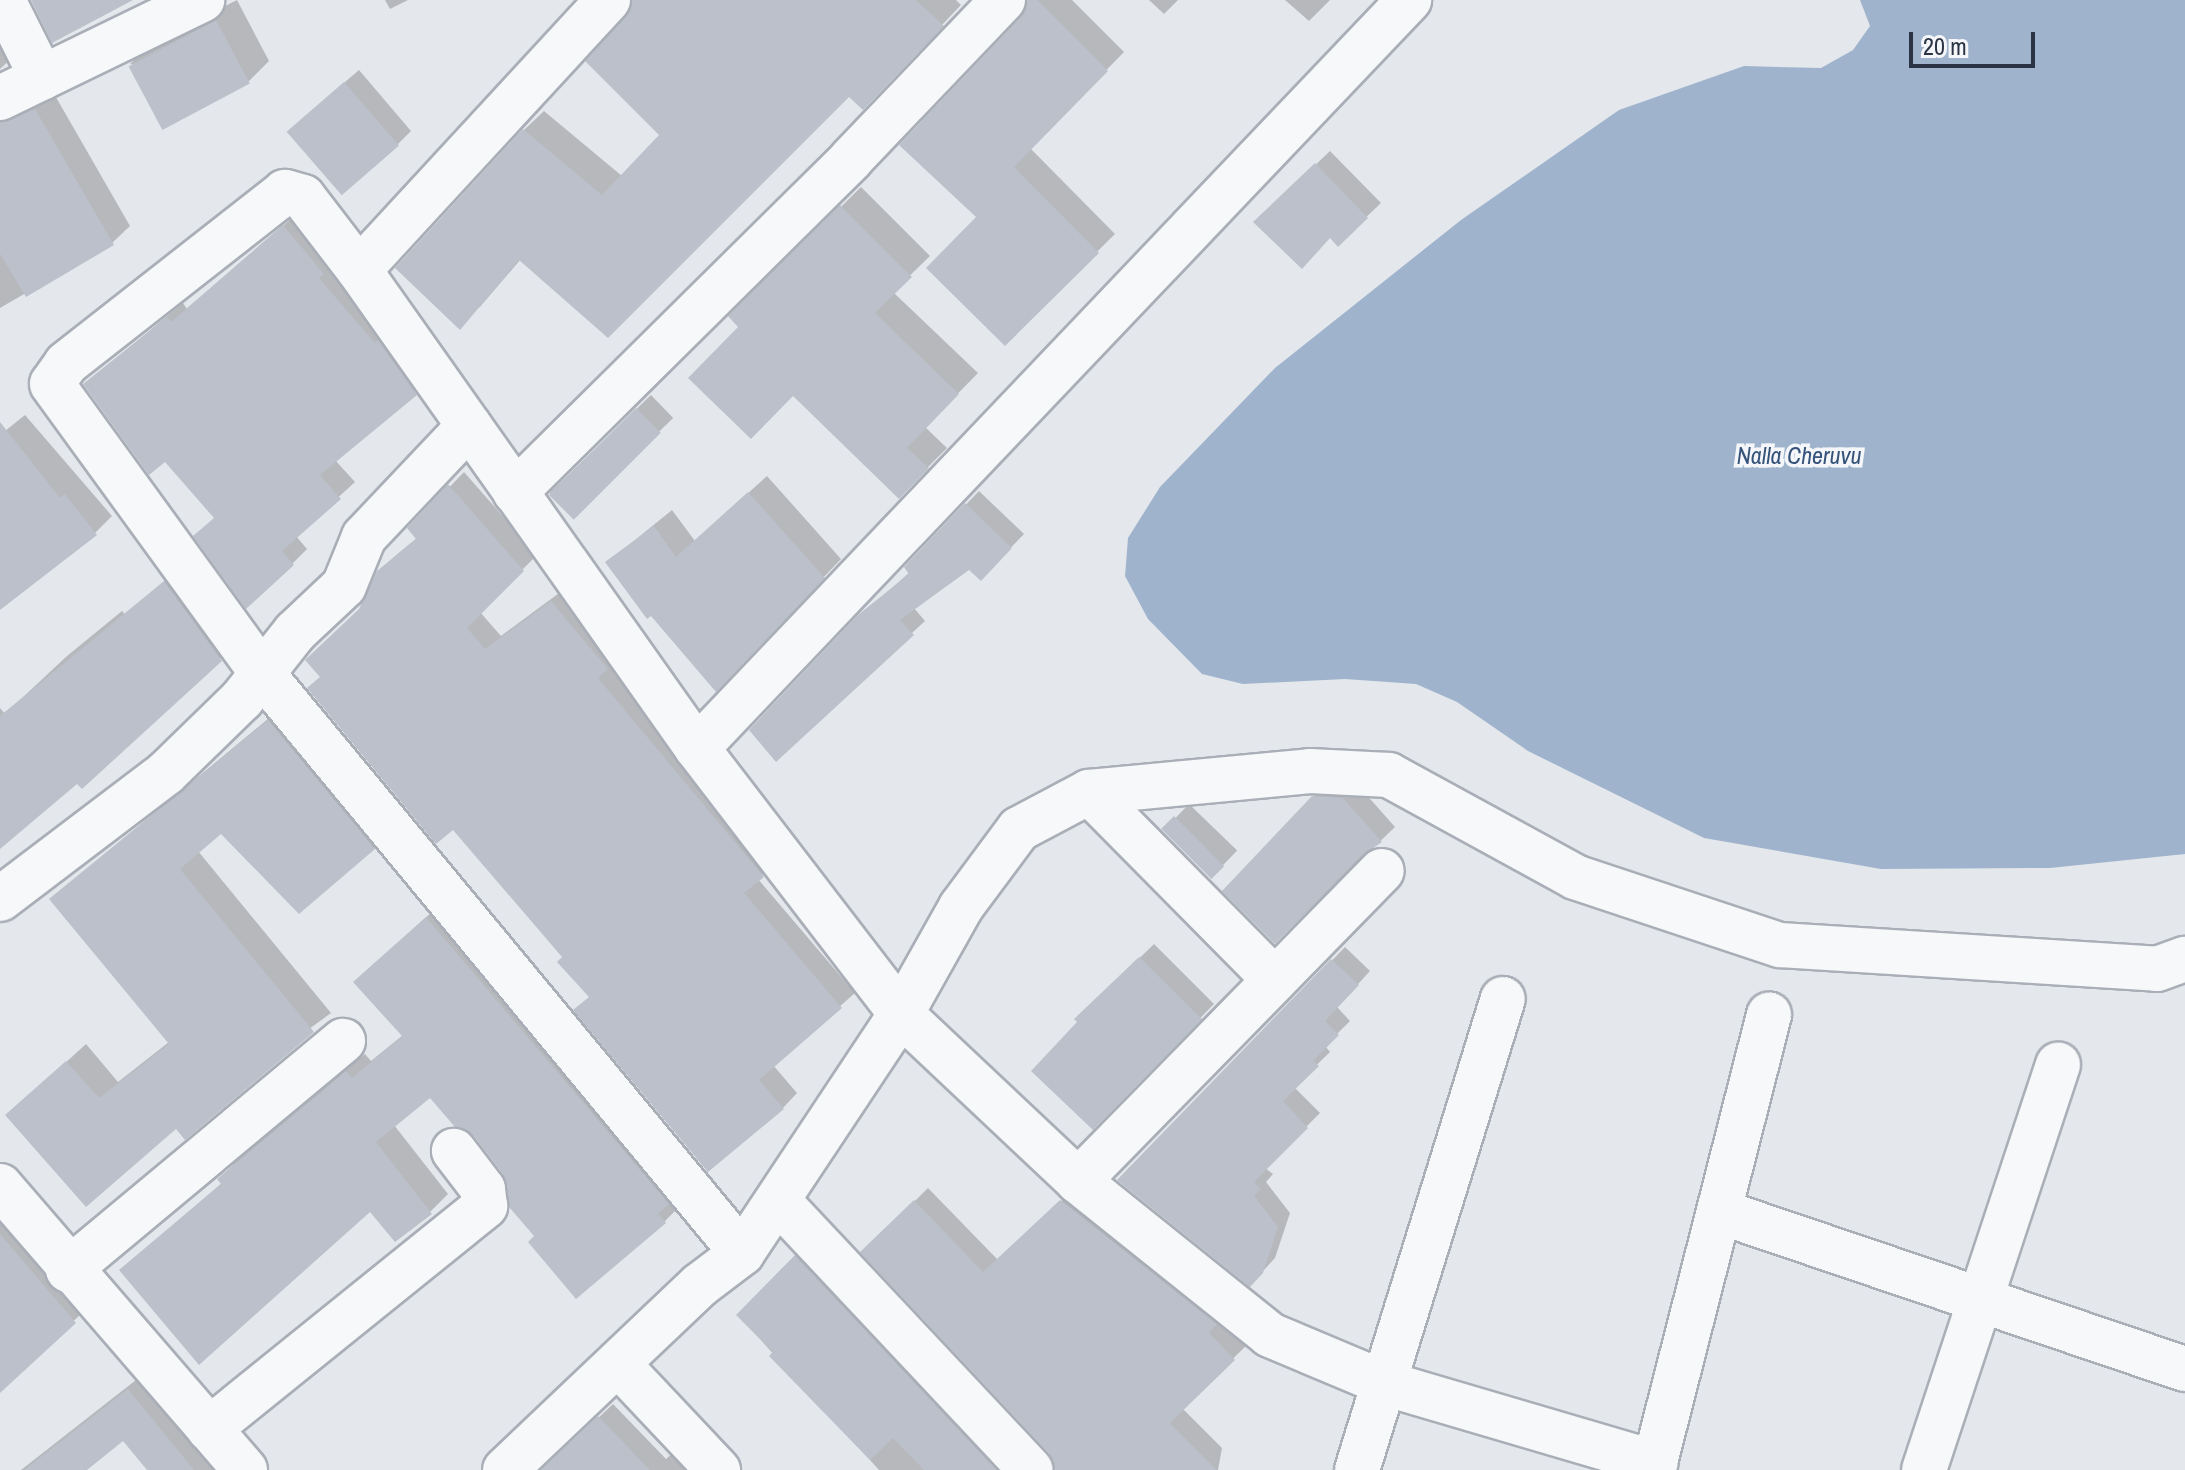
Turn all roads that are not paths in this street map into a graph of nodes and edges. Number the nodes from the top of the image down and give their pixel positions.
1 (3, 0) edge
2 (202, 0) edge
3 (608, 0) edge
4 (1003, 0) edge
5 (1409, 0) edge
6 (42, 78) junction
7 (0, 98) edge
8 (359, 270) junction
9 (469, 426) junction
10 (515, 492) junction
11 (261, 672) junction
12 (697, 748) junction
13 (1089, 792) junction
14 (1382, 871) dead end
15 (0, 899) edge
16 (2185, 959) edge
17 (1275, 980) junction
18 (1503, 999) dead end
19 (901, 1014) junction
20 (1769, 1015) dead end
21 (343, 1041) dead end
22 (2058, 1065) dead end
23 (454, 1151) dead end
24 (1078, 1181) junction
25 (0, 1186) edge
26 (780, 1203) junction
27 (1721, 1212) junction
28 (742, 1253) junction
29 (68, 1270) junction
30 (1976, 1302) junction
31 (618, 1364) junction
32 (2185, 1369) edge
33 (1384, 1383) junction
34 (209, 1429) junction
35 (1654, 1467) edge
36 (245, 1470) edge
37 (505, 1470) edge
38 (718, 1470) edge
39 (1031, 1470) edge
40 (1357, 1470) edge
41 (1924, 1470) edge

1 - 6 street
2 - 6 street
3 - 8 street
4 - 10 street
5 - 12 street
6 - 7 street
8 - 9 street
8 - 11 street
9 - 10 street
9 - 11 street
10 - 12 street
11 - 15 street
11 - 28 street
12 - 19 street
13 - 16 street
13 - 17 street
13 - 19 street
14 - 17 street
17 - 24 street
18 - 33 street
19 - 24 street
19 - 26 street
20 - 27 street
21 - 29 street
22 - 30 street
23 - 34 street
24 - 33 street
25 - 29 street
26 - 28 street
26 - 39 street
27 - 30 street
27 - 35 street
28 - 31 street
29 - 34 street
30 - 32 street
30 - 41 street
31 - 37 street
31 - 38 street
33 - 35 street
33 - 40 street
34 - 36 street

